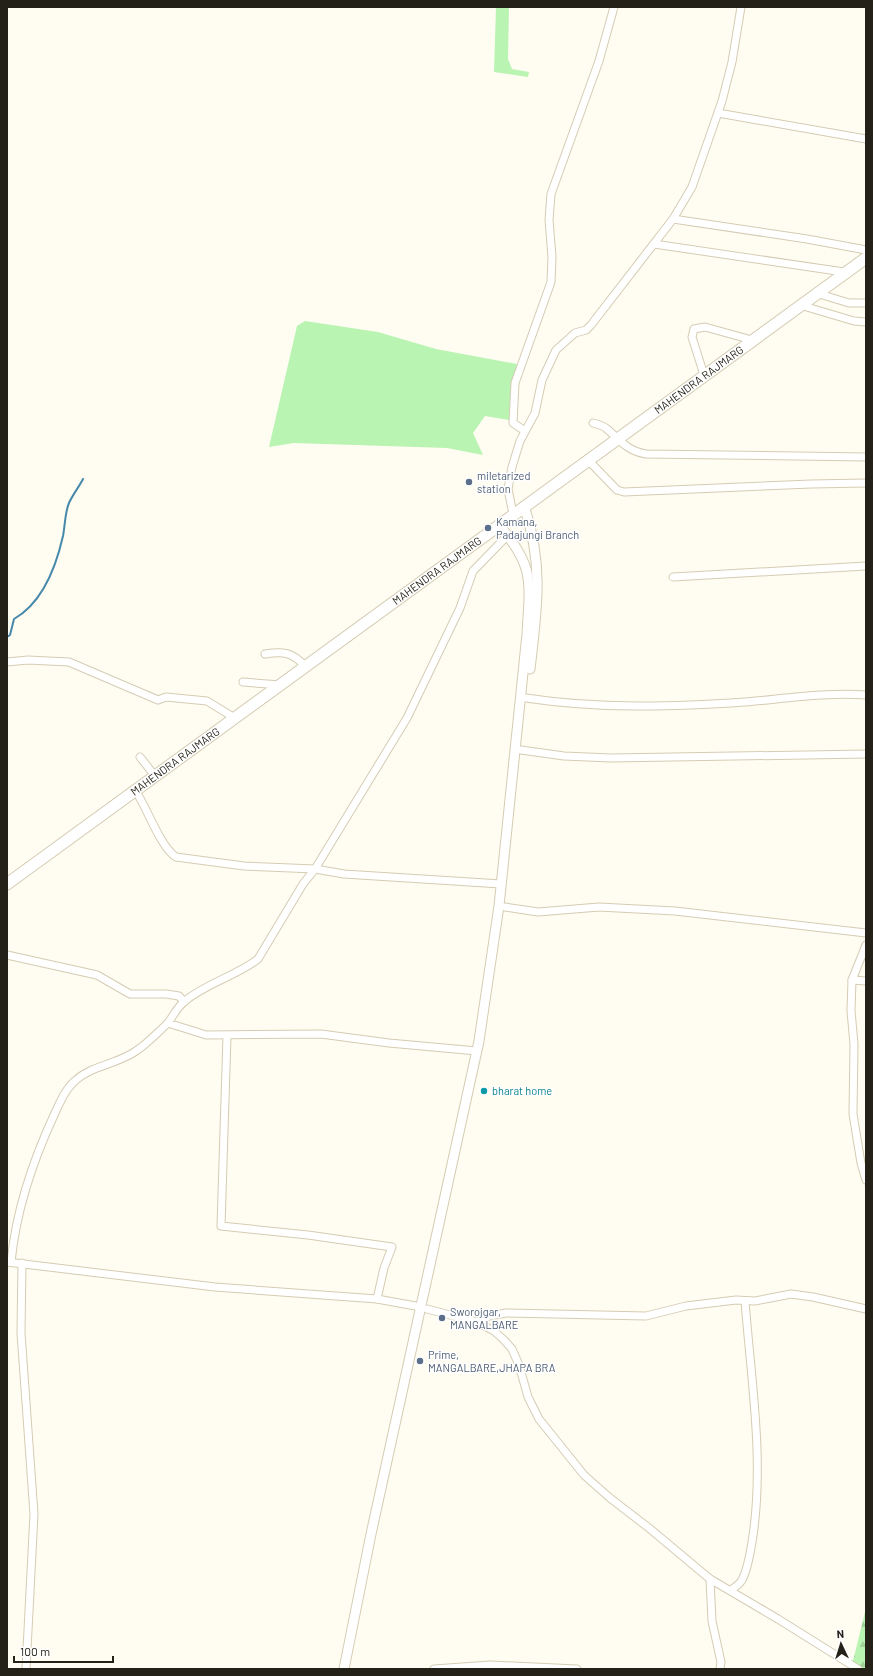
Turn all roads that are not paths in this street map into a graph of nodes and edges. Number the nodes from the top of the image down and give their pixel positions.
1 (614, 7) edge
2 (740, 7) edge
3 (718, 113) junction
4 (866, 139) edge
5 (673, 219) junction
6 (654, 244) junction
7 (866, 250) edge
8 (866, 258) edge
9 (844, 272) junction
10 (816, 293) junction
11 (866, 302) edge
12 (800, 305) junction
13 (866, 322) edge
14 (752, 340) junction
15 (704, 375) junction
16 (593, 423) dead end
17 (525, 431) junction
18 (616, 439) junction
19 (866, 457) edge
20 (588, 460) junction
21 (866, 483) edge
22 (524, 506) junction
23 (513, 514) junction
24 (499, 525) junction
25 (508, 535) junction
26 (866, 566) edge
27 (673, 577) dead end
28 (265, 654) dead end
29 (7, 662) edge
30 (305, 666) junction
31 (243, 682) dead end
32 (280, 685) junction
33 (866, 695) edge
34 (526, 698) junction
35 (234, 718) junction
36 (521, 750) junction
37 (866, 754) edge
38 (140, 756) dead end
39 (155, 776) junction
40 (135, 790) junction
41 (315, 869) junction
42 (7, 884) edge
43 (501, 884) junction
44 (504, 907) junction
45 (866, 933) edge
46 (866, 945) edge
47 (7, 956) edge
48 (852, 980) junction
49 (866, 981) edge
50 (184, 1002) junction
51 (168, 1023) junction
52 (227, 1036) junction
53 (477, 1051) junction
54 (866, 1180) edge
55 (9, 1262) edge
56 (22, 1263) junction
57 (377, 1299) junction
58 (745, 1301) junction
59 (424, 1308) junction
60 (866, 1309) edge
61 (477, 1322) junction
62 (710, 1579) junction
63 (731, 1590) junction
64 (857, 1668) edge
65 (26, 1669) edge
66 (344, 1669) edge
67 (434, 1669) edge
68 (577, 1669) edge
69 (720, 1669) edge

1 - 17 street
2 - 3 street
3 - 4 street
3 - 5 street
5 - 6 street
5 - 7 street
6 - 9 street
6 - 17 street
8 - 9 highway, MAHENDRA RAJMARG
9 - 10 highway, MAHENDRA RAJMARG
10 - 11 street
10 - 12 highway, MAHENDRA RAJMARG
12 - 13 street
12 - 14 highway, MAHENDRA RAJMARG
14 - 15 highway, MAHENDRA RAJMARG
14 - 15 street
15 - 18 highway, MAHENDRA RAJMARG
16 - 18 street
17 - 23 street
18 - 19 street
18 - 20 highway, MAHENDRA RAJMARG
20 - 21 street
20 - 22 highway, MAHENDRA RAJMARG
22 - 23 highway, MAHENDRA RAJMARG
22 - 34 main road
23 - 24 highway, MAHENDRA RAJMARG
24 - 25 main road
24 - 30 highway, MAHENDRA RAJMARG
25 - 41 street
25 - 43 main road
26 - 27 street
28 - 30 street
29 - 35 street
30 - 32 highway, MAHENDRA RAJMARG
31 - 32 street
32 - 35 highway, MAHENDRA RAJMARG
33 - 34 street
34 - 36 main road
35 - 39 highway, MAHENDRA RAJMARG
36 - 37 street
36 - 44 main road
38 - 39 street
39 - 40 highway, MAHENDRA RAJMARG
40 - 41 street
40 - 42 highway, MAHENDRA RAJMARG
41 - 43 street
41 - 50 street
43 - 53 main road
44 - 45 street
44 - 59 main road
46 - 48 street
47 - 50 street
48 - 49 street
48 - 54 street
50 - 51 street
51 - 52 street
51 - 55 street
52 - 53 street
52 - 57 street
53 - 59 main road
55 - 56 street
56 - 57 street
56 - 65 street
57 - 59 street
58 - 60 street
58 - 61 street
58 - 63 street
59 - 61 street
59 - 66 main road
61 - 62 street
62 - 63 street
62 - 69 street
63 - 64 street
67 - 68 street

